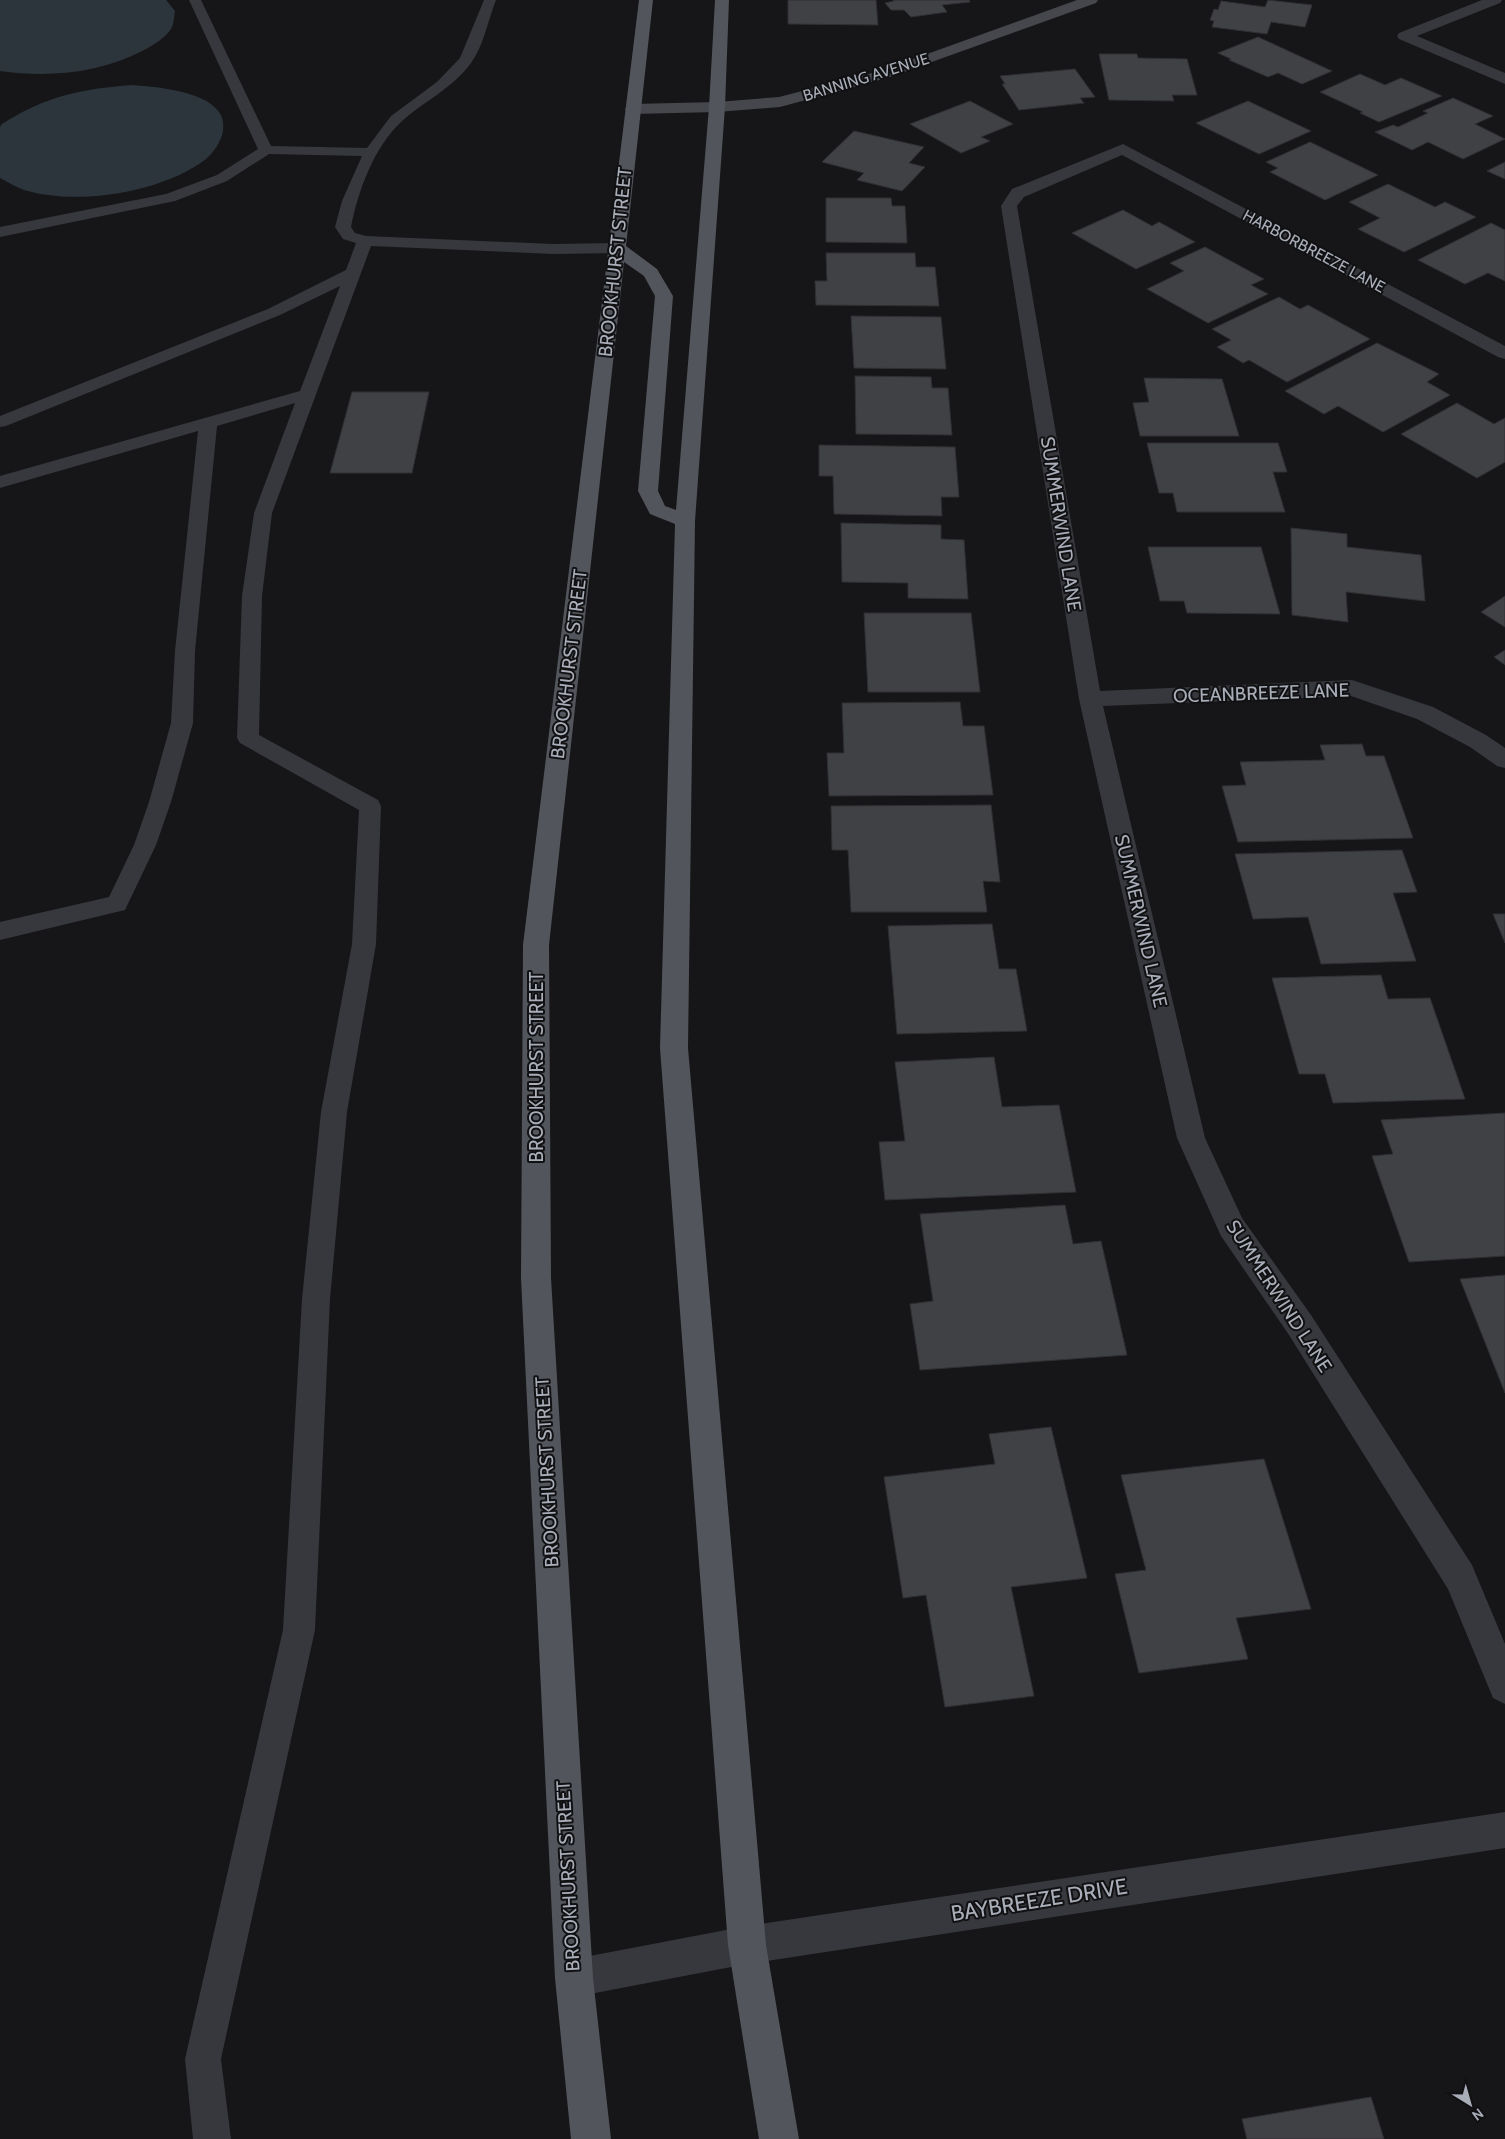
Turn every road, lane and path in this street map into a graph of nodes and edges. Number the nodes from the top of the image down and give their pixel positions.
1 (195, 0) edge
2 (490, 0) edge
3 (646, 0) edge
4 (722, 0) edge
5 (1091, 0) edge
6 (1495, 0) edge
7 (1505, 80) edge
8 (717, 107) junction
9 (632, 109) junction
10 (1122, 149) joint
11 (266, 150) junction
12 (371, 152) junction
13 (0, 232) edge
14 (365, 241) junction
15 (617, 248) junction
16 (353, 273) junction
17 (1505, 353) edge
18 (308, 394) junction
19 (0, 422) edge
20 (208, 423) junction
21 (0, 482) edge
22 (685, 521) junction
23 (1090, 698) junction
24 (1505, 760) edge
25 (0, 931) edge
26 (1505, 1686) edge
27 (1505, 1830) edge
28 (747, 1945) junction
29 (574, 1978) junction
30 (212, 2139) edge
31 (591, 2139) edge
32 (779, 2139) edge

1 - 11 lane
2 - 12 lane
3 - 9 main road, BROOKHURST STREET
4 - 8 main road
5 - 8 street, BANNING AVENUE
6 - 7 street
8 - 9 street, BANNING AVENUE
8 - 22 main road
9 - 15 main road, BROOKHURST STREET
10 - 17 street, HARBORBREEZE LANE
10 - 23 street, SUMMERWIND LANE
11 - 12 lane
11 - 13 lane
12 - 14 lane
14 - 15 lane
14 - 16 lane
15 - 22 main road
15 - 29 main road, BROOKHURST STREET
16 - 18 lane
16 - 19 lane
18 - 20 lane
18 - 30 lane
20 - 21 lane
20 - 25 lane
22 - 28 main road
23 - 24 street, OCEANBREEZE LANE
23 - 26 street, SUMMERWIND LANE
27 - 28 street, BAYBREEZE DRIVE
28 - 29 street, BAYBREEZE DRIVE
28 - 32 main road
29 - 31 main road, BROOKHURST STREET

